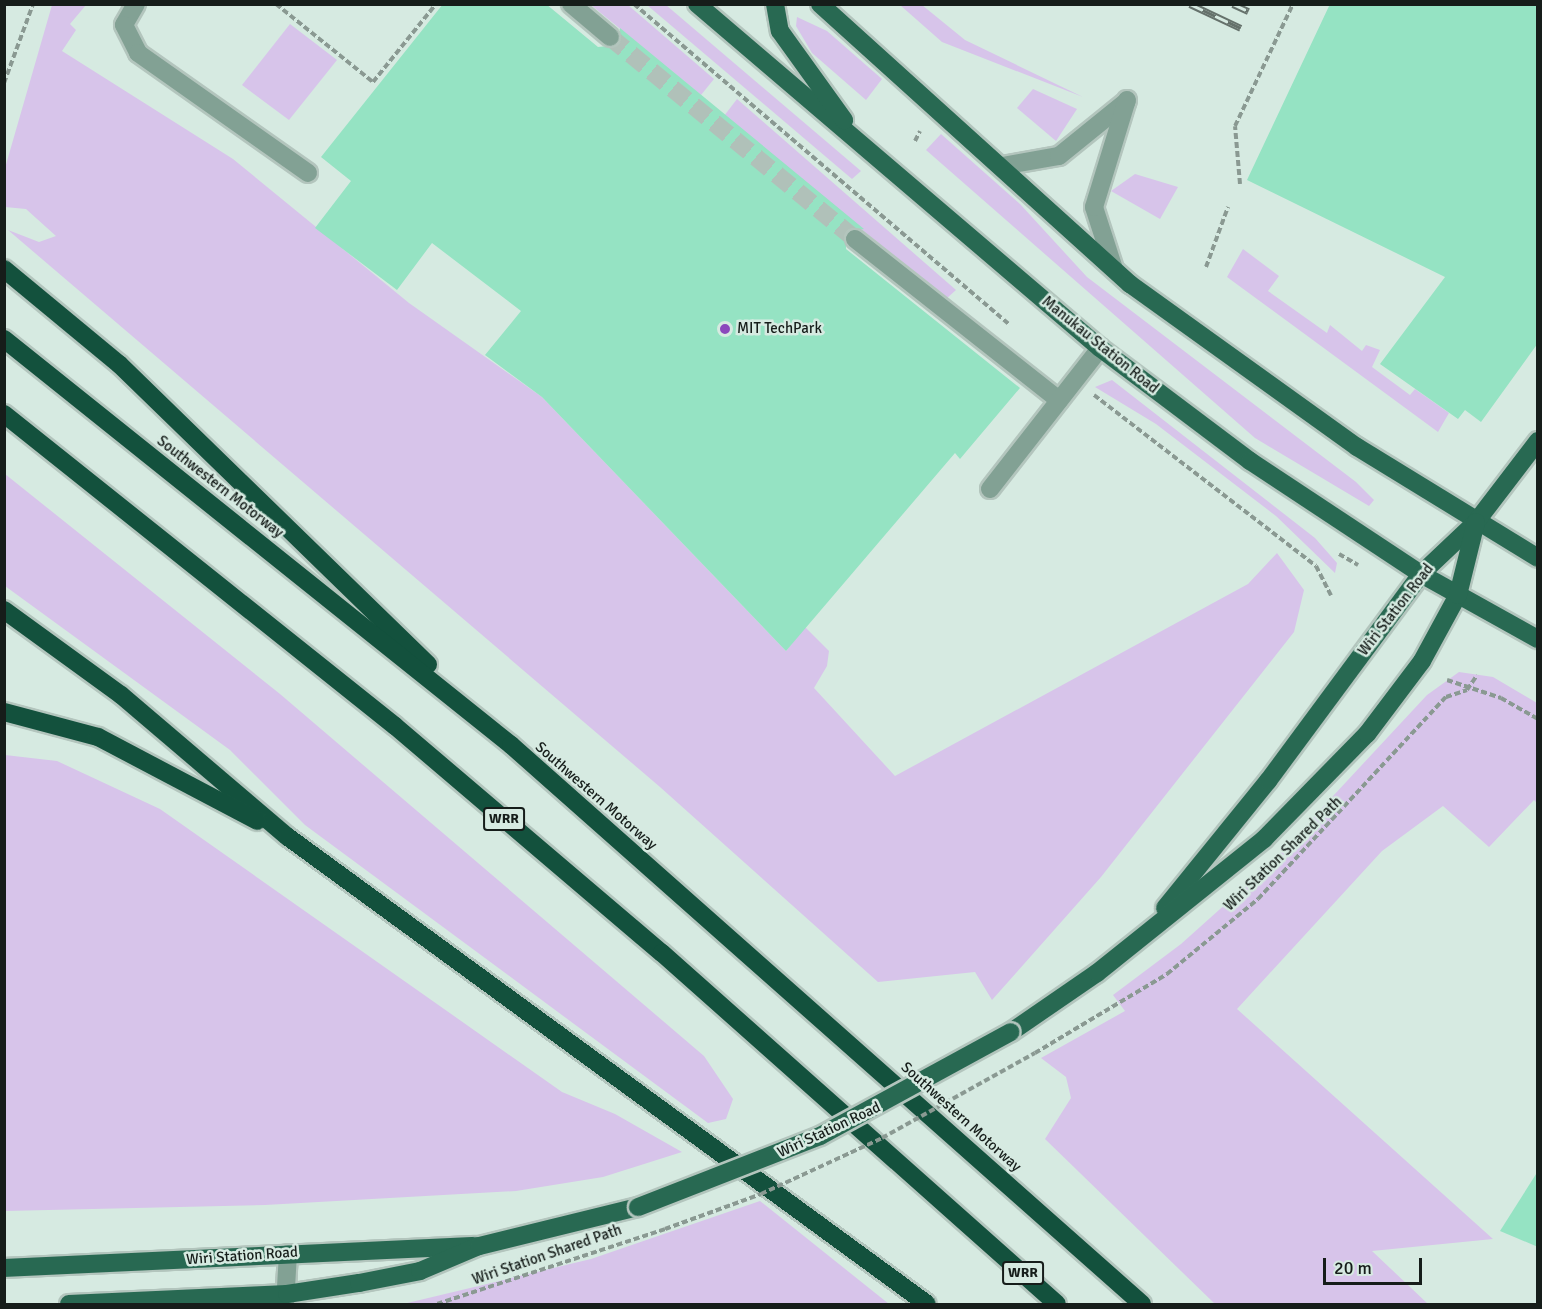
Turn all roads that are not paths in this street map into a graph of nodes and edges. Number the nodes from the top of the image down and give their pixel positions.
1 (136, 4) edge
2 (571, 4) edge
3 (697, 4) edge
4 (775, 4) edge
5 (820, 4) edge
6 (610, 37) tunnel mouth
7 (859, 141) junction
8 (1002, 166) junction
9 (308, 173) dead end
10 (855, 239) tunnel mouth
11 (4, 269) edge
12 (1115, 271) junction
13 (4, 339) edge
14 (1100, 348) junction
15 (1059, 399) junction
16 (4, 414) edge
17 (1538, 441) edge
18 (990, 489) dead end
19 (1476, 522) junction
20 (1538, 558) edge
21 (1421, 574) junction
22 (1458, 595) junction
23 (4, 610) edge
24 (1538, 639) edge
25 (4, 712) edge
26 (511, 745) junction
27 (288, 837) junction
28 (1143, 935) junction
29 (479, 1246) junction
30 (288, 1254) junction
31 (4, 1268) edge
32 (286, 1299) edge
33 (172, 1302) edge
34 (69, 1305) edge
35 (927, 1305) edge
36 (1057, 1305) edge
37 (1143, 1305) edge

1 - 9 street
2 - 6 street
3 - 7 main road, Manukau Station Road
4 - 7 main road
5 - 8 main road
7 - 14 main road, Manukau Station Road
8 - 12 main road
8 - 12 street
10 - 15 street
11 - 26 highway
12 - 19 main road
13 - 26 highway, Southwestern Motorway
14 - 15 street
14 - 21 main road, Manukau Station Road
15 - 18 street
16 - 36 highway, WRR
17 - 19 main road
19 - 20 main road
19 - 21 main road, Wiri Station Road
19 - 22 main road, Wiri Station Road
21 - 22 main road, Manukau Station Road
21 - 28 main road, Wiri Station Road
22 - 24 main road, Manukau Station Road
22 - 28 main road, Wiri Station Road
23 - 27 highway
25 - 27 highway
26 - 37 highway, Southwestern Motorway
27 - 35 highway
28 - 29 main road, Wiri Station Road, bridge
29 - 30 main road, Wiri Station Road
29 - 32 main road, Wiri Station Road
30 - 31 main road, Wiri Station Road
30 - 32 street
32 - 33 main road, Wiri Station Road
33 - 34 main road, Wiri Station Road

